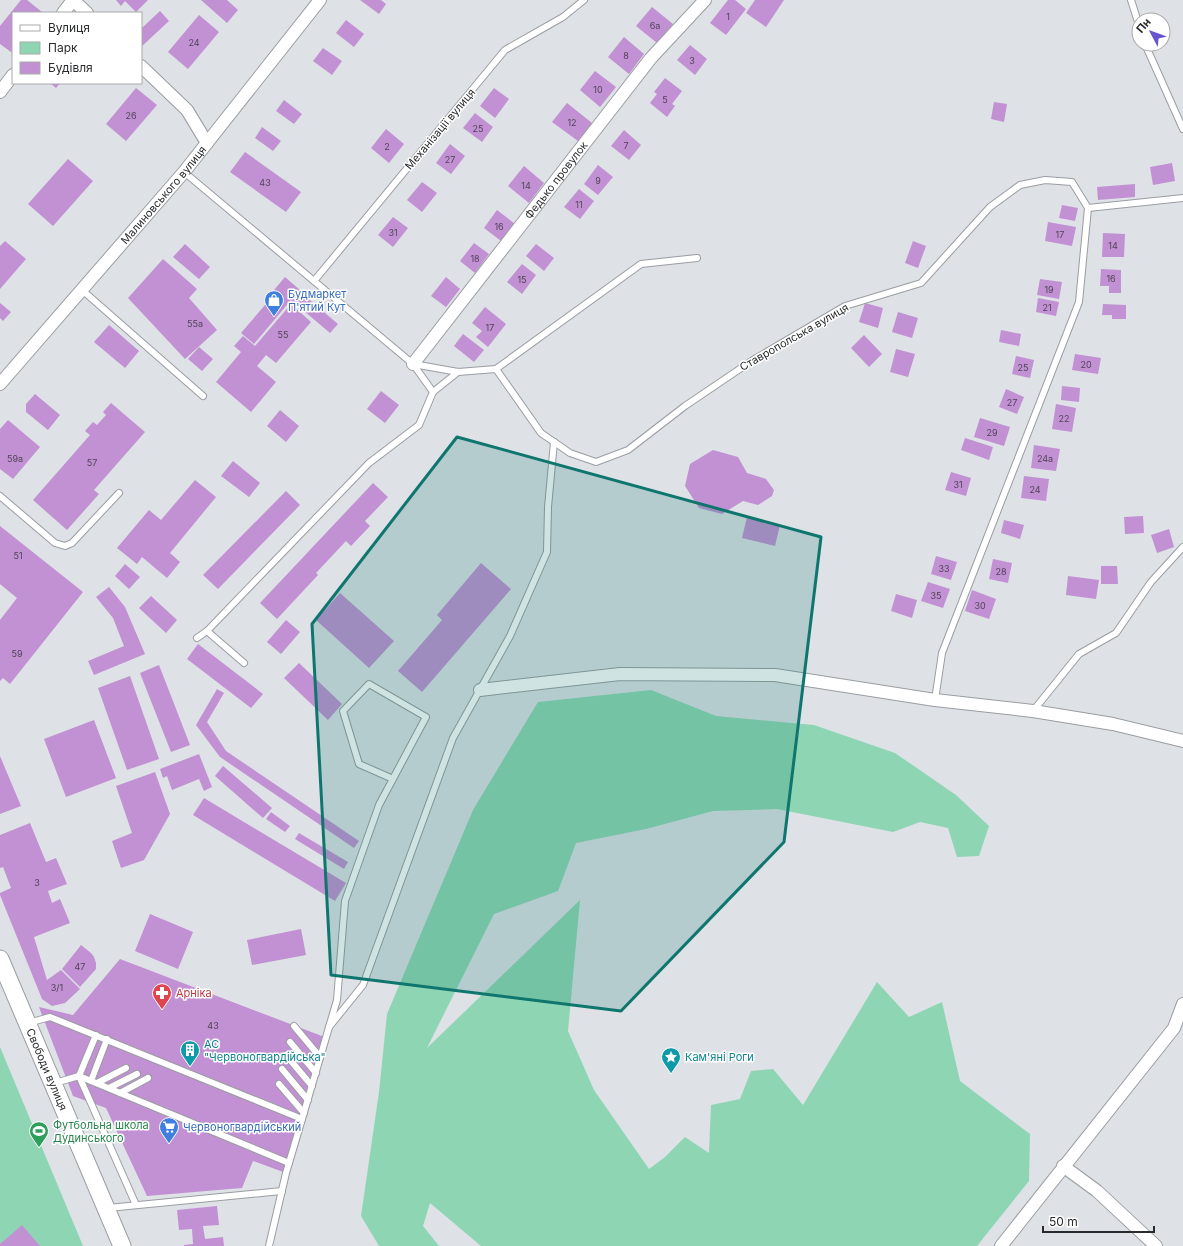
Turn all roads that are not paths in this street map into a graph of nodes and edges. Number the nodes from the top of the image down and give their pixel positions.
1 (73, 0) edge
2 (320, 0) edge
3 (584, 0) edge
4 (705, 0) edge
5 (1131, 0) edge
6 (64, 12) edge
7 (86, 12) edge
8 (1135, 12) edge
9 (1148, 52) edge
10 (142, 67) edge
11 (12, 77) edge
12 (0, 92) edge
13 (1183, 130) edge
14 (207, 143) junction
15 (184, 172) junction
16 (1183, 198) edge
17 (1088, 208) junction
18 (697, 258) dead end
19 (314, 281) junction
20 (82, 290) junction
21 (413, 364) junction
22 (496, 369) junction
23 (458, 372) junction
24 (0, 384) edge
25 (434, 392) junction
26 (203, 396) dead end
27 (554, 442) junction
28 (119, 493) dead end
29 (0, 496) edge
30 (1183, 547) edge
31 (207, 631) junction
32 (196, 638) dead end
33 (244, 663) dead end
34 (480, 690) junction
35 (935, 700) junction
36 (1033, 711) junction
37 (1183, 741) edge
38 (393, 778) junction
39 (0, 959) edge
40 (1183, 1004) edge
41 (28, 1024) junction
42 (294, 1026) dead end
43 (329, 1027) junction
44 (1179, 1029) edge
45 (96, 1035) junction
46 (107, 1039) junction
47 (290, 1042) dead end
48 (286, 1055) dead end
49 (320, 1057) junction
50 (126, 1068) dead end
51 (282, 1070) dead end
52 (316, 1073) junction
53 (137, 1074) dead end
54 (79, 1076) junction
55 (148, 1078) dead end
56 (94, 1082) junction
57 (53, 1084) junction
58 (279, 1084) dead end
59 (312, 1086) junction
60 (108, 1088) junction
61 (120, 1093) junction
62 (308, 1100) junction
63 (303, 1116) junction
64 (289, 1163) junction
65 (1063, 1166) junction
66 (282, 1191) junction
67 (136, 1205) junction
68 (106, 1208) junction
69 (122, 1246) edge
70 (270, 1246) edge
71 (1001, 1246) edge
72 (1156, 1246) edge

1 - 6 street
1 - 7 street
2 - 14 street, Малиновського вулиця
3 - 19 lane, Механізації вулиця
4 - 21 street, Федько провулок
5 - 8 lane
9 - 13 lane
10 - 14 street
11 - 12 street
14 - 15 street, Малиновського вулиця
15 - 19 lane
15 - 20 street, Малиновського вулиця
16 - 17 lane
17 - 27 lane, Ставрополська вулиця
17 - 35 lane
18 - 22 lane
19 - 21 lane
20 - 24 street, Малиновського вулиця
20 - 26 lane
21 - 23 lane
21 - 25 lane
22 - 23 lane
22 - 27 lane, Ставрополська вулиця
23 - 25 lane
25 - 31 lane
27 - 34 lane
28 - 29 lane
30 - 36 lane
31 - 32 lane
31 - 33 lane
34 - 35 street
34 - 43 lane
35 - 36 street
36 - 37 street
38 - 38 lane
38 - 43 lane
39 - 41 main road, Свободи вулиця
40 - 44 street
41 - 45 lane
41 - 57 main road, Свободи вулиця
42 - 49 lane
43 - 49 lane
44 - 65 street
45 - 46 lane
45 - 54 lane
46 - 56 lane
46 - 63 lane
47 - 52 lane
48 - 59 lane
49 - 52 lane
50 - 56 lane
51 - 62 lane
52 - 59 lane
53 - 60 lane
54 - 56 lane
54 - 57 lane
54 - 67 lane
55 - 61 lane
56 - 60 lane
57 - 68 main road, Свободи вулиця
58 - 63 lane
59 - 62 lane
60 - 61 lane
61 - 64 lane
62 - 63 lane
63 - 64 lane
64 - 66 lane
65 - 71 street
65 - 72 street
66 - 67 lane
66 - 70 lane
67 - 68 lane
68 - 69 main road, Свободи вулиця

